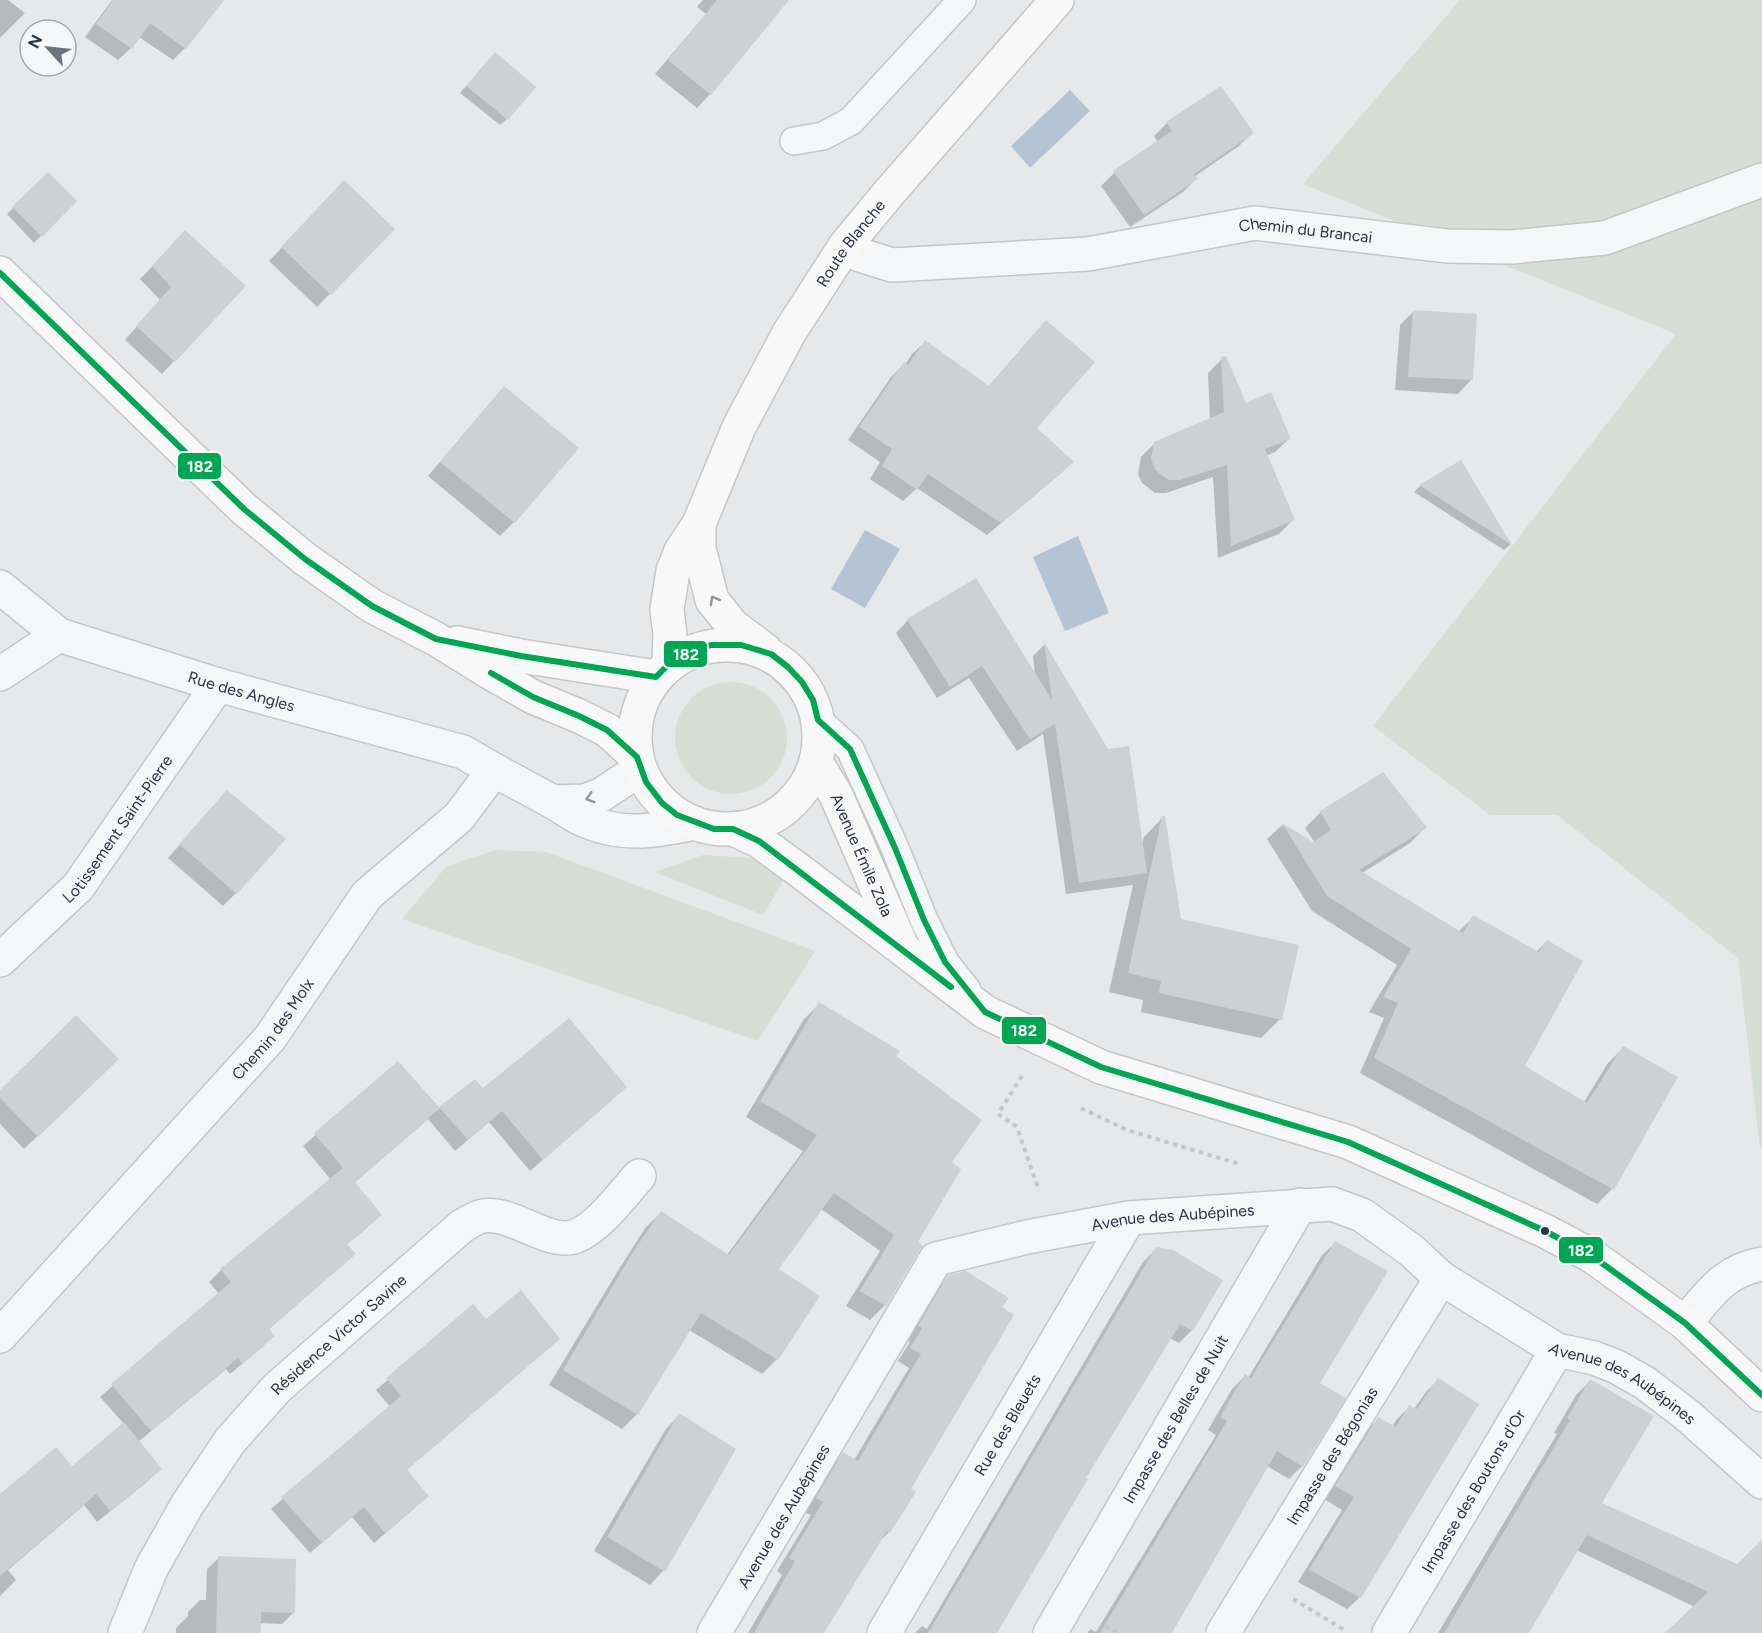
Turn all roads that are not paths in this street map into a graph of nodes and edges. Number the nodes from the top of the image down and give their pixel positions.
1 (962, 0) edge
2 (1057, 0) edge
3 (794, 141) dead end
4 (1762, 180) edge
5 (845, 246) junction
6 (0, 273) edge
7 (699, 524) junction
8 (0, 587) edge
9 (59, 635) junction
10 (436, 639) junction
11 (771, 654) junction
12 (662, 670) junction
13 (0, 674) edge
14 (218, 685) junction
15 (818, 720) junction
16 (816, 762) junction
17 (639, 763) junction
18 (494, 770) junction
19 (554, 802) junction
20 (695, 823) junction
21 (733, 829) junction
22 (904, 951) junction
23 (0, 960) edge
24 (985, 1012) junction
25 (639, 1176) dead end
26 (1300, 1205) junction
27 (1129, 1218) junction
28 (1762, 1264) edge
29 (1441, 1278) junction
30 (1685, 1323) junction
31 (0, 1336) edge
32 (1557, 1350) junction
33 (1762, 1395) edge
34 (1762, 1482) edge
35 (125, 1633) edge
36 (714, 1633) edge
37 (884, 1633) edge
38 (1050, 1633) edge
39 (1223, 1633) edge
40 (1389, 1633) edge

1 - 3 lane
2 - 5 street, Route Blanche
4 - 5 street, Chemin du Brancai
5 - 7 street, Route Blanche
6 - 10 street
11 -> 7 street, Route Blanche
7 - 12 street, Route Blanche
8 - 9 street, Rue des Angles
9 - 13 street
9 - 14 street, Rue des Angles
10 - 12 street
10 - 17 street
11 - 12 street
11 - 15 street
12 - 17 street
14 - 18 street, Rue des Angles
14 - 23 street, Lotissement Saint-Pierre
15 - 16 street
15 - 24 lane
16 - 21 street
16 - 22 street, Avenue Émile Zola
17 -> 19 street
17 - 20 street
18 - 19 street
18 - 31 street, Chemin des Molx
19 - 20 street
20 - 21 street
21 - 22 street, Avenue Émile Zola
22 - 24 street, Avenue Émile Zola
24 - 30 street, Avenue Émile Zola
25 - 35 street, Résidence Victor Savine
26 - 27 street, Avenue des Aubépines
26 - 29 street, Avenue des Aubépines
26 - 38 street, Impasse des Belles de Nuit
27 - 36 street, Avenue des Aubépines
27 - 37 street, Rue des Bleuets
28 - 30 street
29 - 32 street, Avenue des Aubépines
29 - 39 street, Impasse des Bégonias
30 - 33 street, Avenue Émile Zola
32 - 34 street, Avenue des Aubépines
32 - 40 street, Impasse des Boutons d'Or

